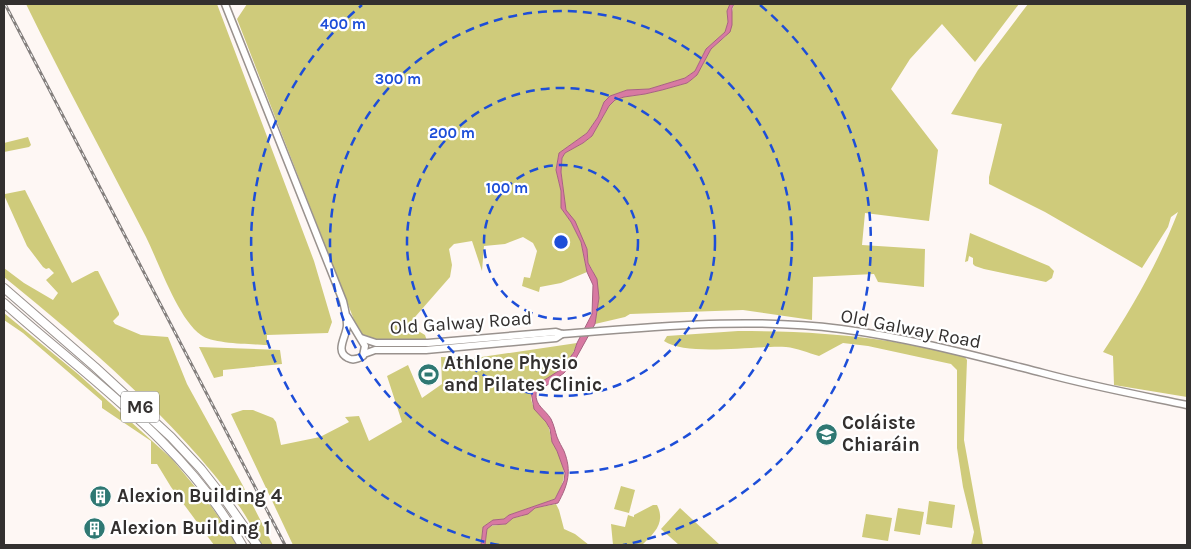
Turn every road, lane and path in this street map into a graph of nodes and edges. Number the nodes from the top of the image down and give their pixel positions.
1 (225, 4) edge
2 (4, 288) edge
3 (6, 305) edge
4 (347, 316) junction
5 (562, 334) junction
6 (360, 337) junction
7 (345, 339) junction
8 (364, 354) junction
9 (1187, 405) edge
10 (242, 545) edge
11 (257, 545) edge

1 - 4 main road
2 - 11 highway, M6
3 - 10 highway, M6
4 - 6 main road
4 - 7 main road
5 - 6 main road, Old Galway Road
5 - 8 main road, Old Galway Road
5 - 9 main road, Old Galway Road
6 - 7 main road
6 - 8 main road
7 - 8 main road

